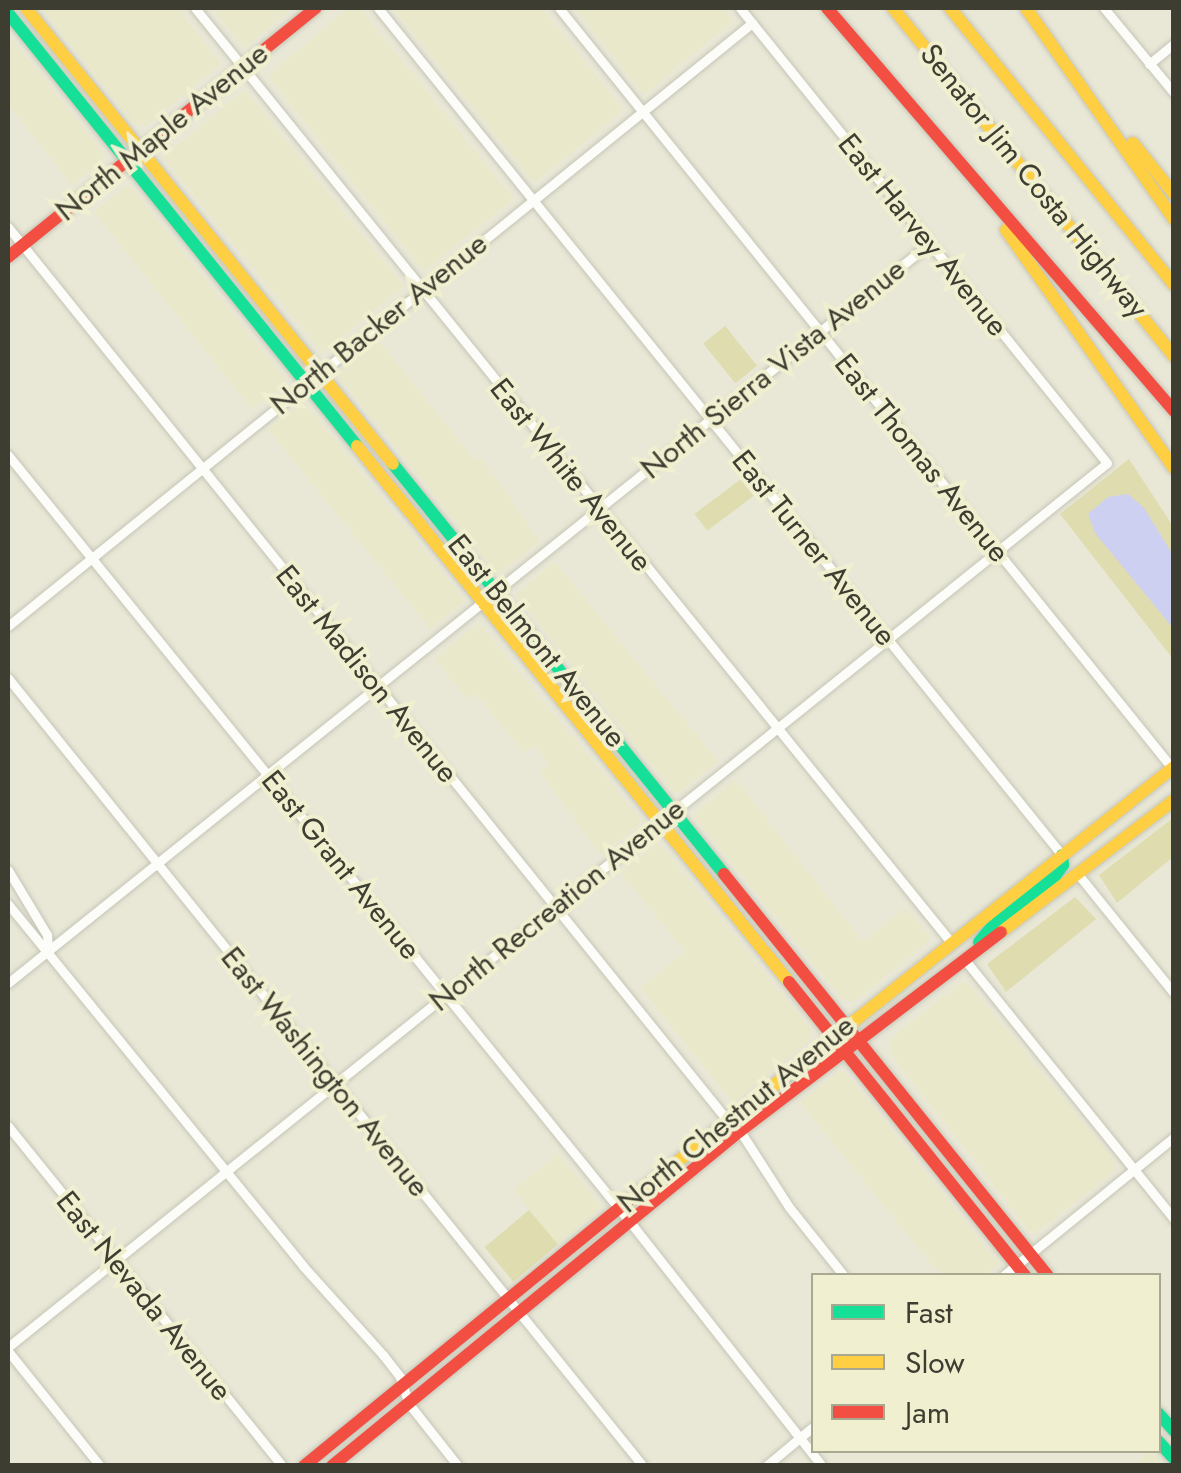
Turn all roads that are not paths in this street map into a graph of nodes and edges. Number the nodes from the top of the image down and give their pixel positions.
1 (26, 8) edge
2 (195, 8) edge
3 (316, 8) edge
4 (378, 8) edge
5 (559, 8) edge
6 (740, 8) edge
7 (827, 8) edge
8 (876, 8) edge
9 (893, 8) edge
10 (954, 8) edge
11 (1028, 8) edge
12 (1104, 8) edge
13 (8, 13) edge
14 (752, 23) junction
15 (1174, 44) edge
16 (1150, 64) junction
17 (243, 66) junction
18 (1174, 94) edge
19 (642, 110) junction
20 (986, 122) junction
21 (141, 150) junction
22 (950, 152) junction
23 (126, 161) junction
24 (1174, 194) edge
25 (533, 200) junction
26 (1174, 219) edge
27 (8, 227) edge
28 (930, 243) junction
29 (22, 245) junction
30 (8, 256) edge
31 (1174, 285) edge
32 (422, 289) junction
33 (819, 330) junction
34 (1174, 356) edge
35 (318, 370) junction
36 (305, 382) junction
37 (1174, 411) edge
38 (710, 419) junction
39 (8, 454) edge
40 (1107, 462) joint
41 (200, 467) junction
42 (1174, 468) edge
43 (598, 510) junction
44 (997, 550) junction
45 (90, 559) junction
46 (496, 590) junction
47 (482, 602) junction
48 (8, 626) edge
49 (888, 639) junction
50 (8, 678) edge
51 (378, 688) junction
52 (777, 728) junction
53 (1173, 768) edge
54 (268, 774) junction
55 (1174, 800) edge
56 (674, 811) junction
57 (660, 823) junction
58 (1062, 855) junction
59 (158, 862) junction
60 (8, 870) edge
61 (1078, 873) junction
62 (8, 904) edge
63 (555, 908) junction
64 (950, 941) junction
65 (48, 952) junction
66 (965, 960) junction
67 (8, 984) edge
68 (1174, 992) edge
69 (446, 993) junction
70 (846, 1024) junction
71 (832, 1035) junction
72 (859, 1041) junction
73 (846, 1052) junction
74 (334, 1086) junction
75 (727, 1120) junction
76 (8, 1126) edge
77 (740, 1132) junction
78 (1174, 1137) edge
79 (1134, 1169) junction
80 (227, 1173) junction
81 (619, 1208) junction
82 (1174, 1219) edge
83 (630, 1222) junction
84 (1031, 1254) junction
85 (115, 1260) junction
86 (1021, 1270) edge
87 (842, 1273) edge
88 (1046, 1273) edge
89 (510, 1298) junction
90 (521, 1311) junction
91 (8, 1349) edge
92 (403, 1386) junction
93 (408, 1404) junction
94 (811, 1428) edge
95 (799, 1438) junction
96 (811, 1453) edge
97 (100, 1466) edge
98 (282, 1466) edge
99 (304, 1466) edge
100 (332, 1466) edge
101 (458, 1466) edge
102 (643, 1466) edge
103 (766, 1466) edge

1 - 21 main road, East Belmont Avenue
2 - 17 street, East White Avenue
3 - 17 main road, North Maple Avenue
4 - 25 street, East Turner Avenue
5 - 19 street, East Thomas Avenue
6 - 14 street, East Harvey Avenue
7 - 22 main road
8 - 20 main road
9 - 20 main road, Senator Jim Costa Highway
10 - 31 main road, Senator Jim Costa Highway
11 - 24 main road
11 - 26 main road
12 - 16 street
13 - 23 main road, East Belmont Avenue
14 - 19 street, North Backer Avenue
14 - 28 street, East Harvey Avenue
15 - 16 street
16 - 18 street
17 - 21 main road, North Maple Avenue
17 - 32 street, East White Avenue
19 - 25 street, North Backer Avenue
19 - 33 street, East Thomas Avenue
20 - 34 main road, Senator Jim Costa Highway
21 - 23 main road, North Maple Avenue
21 - 35 main road, East Belmont Avenue
22 - 37 main road
22 - 42 main road
23 - 29 main road, North Maple Avenue
23 - 36 main road, East Belmont Avenue
25 - 32 street, North Backer Avenue
25 - 38 street, East Turner Avenue
27 - 29 street, East Madison Avenue
28 - 33 street, North Sierra Vista Avenue
28 - 40 street, East Harvey Avenue
29 - 30 main road, North Maple Avenue
29 - 41 street, East Madison Avenue
32 - 35 street, North Backer Avenue
32 - 43 street, East White Avenue
33 - 38 street, North Sierra Vista Avenue
33 - 44 street, East Thomas Avenue
35 - 36 street, North Backer Avenue
35 - 46 main road, East Belmont Avenue
36 - 41 street, North Backer Avenue
36 - 47 main road, East Belmont Avenue
38 - 43 street, North Sierra Vista Avenue
38 - 49 street, East Turner Avenue
39 - 45 street, East Grant Avenue
40 - 44 street, North Recreation Avenue
41 - 45 street, North Backer Avenue
41 - 51 street, East Madison Avenue
43 - 46 street, North Sierra Vista Avenue
43 - 52 street, East White Avenue
44 - 49 street, North Recreation Avenue
44 - 53 street, East Thomas Avenue
45 - 48 street, North Backer Avenue
45 - 54 street, East Grant Avenue
46 - 47 street, North Sierra Vista Avenue
46 - 56 main road, East Belmont Avenue
47 - 51 street, North Sierra Vista Avenue
47 - 57 main road, East Belmont Avenue
49 - 52 street, North Recreation Avenue
49 - 58 street, East Turner Avenue
50 - 59 street, East Washington Avenue
51 - 54 street, North Sierra Vista Avenue
51 - 63 street, East Madison Avenue
52 - 56 street, North Recreation Avenue
52 - 64 street, East White Avenue
53 - 58 main road, North Chestnut Avenue
54 - 59 street, North Sierra Vista Avenue
54 - 69 street, East Grant Avenue
55 - 61 main road, North Chestnut Avenue
56 - 57 street, North Recreation Avenue
56 - 70 main road, East Belmont Avenue
57 - 63 street, North Recreation Avenue
57 - 71 main road, East Belmont Avenue
58 - 64 main road, North Chestnut Avenue
58 - 66 main road
59 - 65 street, North Sierra Vista Avenue
59 - 74 street, East Washington Avenue
60 - 65 street
61 - 66 main road, North Chestnut Avenue
61 - 68 street
62 - 65 street
63 - 69 street, North Recreation Avenue
63 - 75 street, East Madison Avenue
64 - 70 main road, North Chestnut Avenue
65 - 67 street, North Sierra Vista Avenue
65 - 80 street
66 - 72 main road, North Chestnut Avenue
66 - 79 street
69 - 74 street, North Recreation Avenue
69 - 81 street, East Grant Avenue
70 - 71 main road, North Chestnut Avenue
70 - 72 main road, East Belmont Avenue
71 - 73 main road, East Belmont Avenue
71 - 75 main road, North Chestnut Avenue
72 - 73 main road, North Chestnut Avenue
72 - 84 main road, East Belmont Avenue
73 - 77 main road, North Chestnut Avenue
73 - 86 main road, East Belmont Avenue
74 - 80 street, North Recreation Avenue
74 - 89 street, East Washington Avenue
75 - 81 main road, North Chestnut Avenue
76 - 85 street, East Nevada Avenue
77 - 83 main road, North Chestnut Avenue
77 - 87 street
78 - 79 street
79 - 82 street
79 - 84 street
80 - 85 street, North Recreation Avenue
80 - 92 street
81 - 83 street, East Grant Avenue
81 - 89 main road, North Chestnut Avenue
83 - 90 main road, North Chestnut Avenue
83 - 95 street, East Grant Avenue
84 - 86 street
84 - 88 main road, East Belmont Avenue
85 - 91 street, North Recreation Avenue
85 - 98 street, East Nevada Avenue
89 - 90 street, East Washington Avenue
89 - 92 main road, North Chestnut Avenue
90 - 93 main road, North Chestnut Avenue
90 - 102 street, East Washington Avenue
91 - 97 street
92 - 93 street
92 - 99 main road, North Chestnut Avenue
93 - 100 main road, North Chestnut Avenue
93 - 101 street
94 - 95 street
95 - 96 street, East Grant Avenue
95 - 103 street

